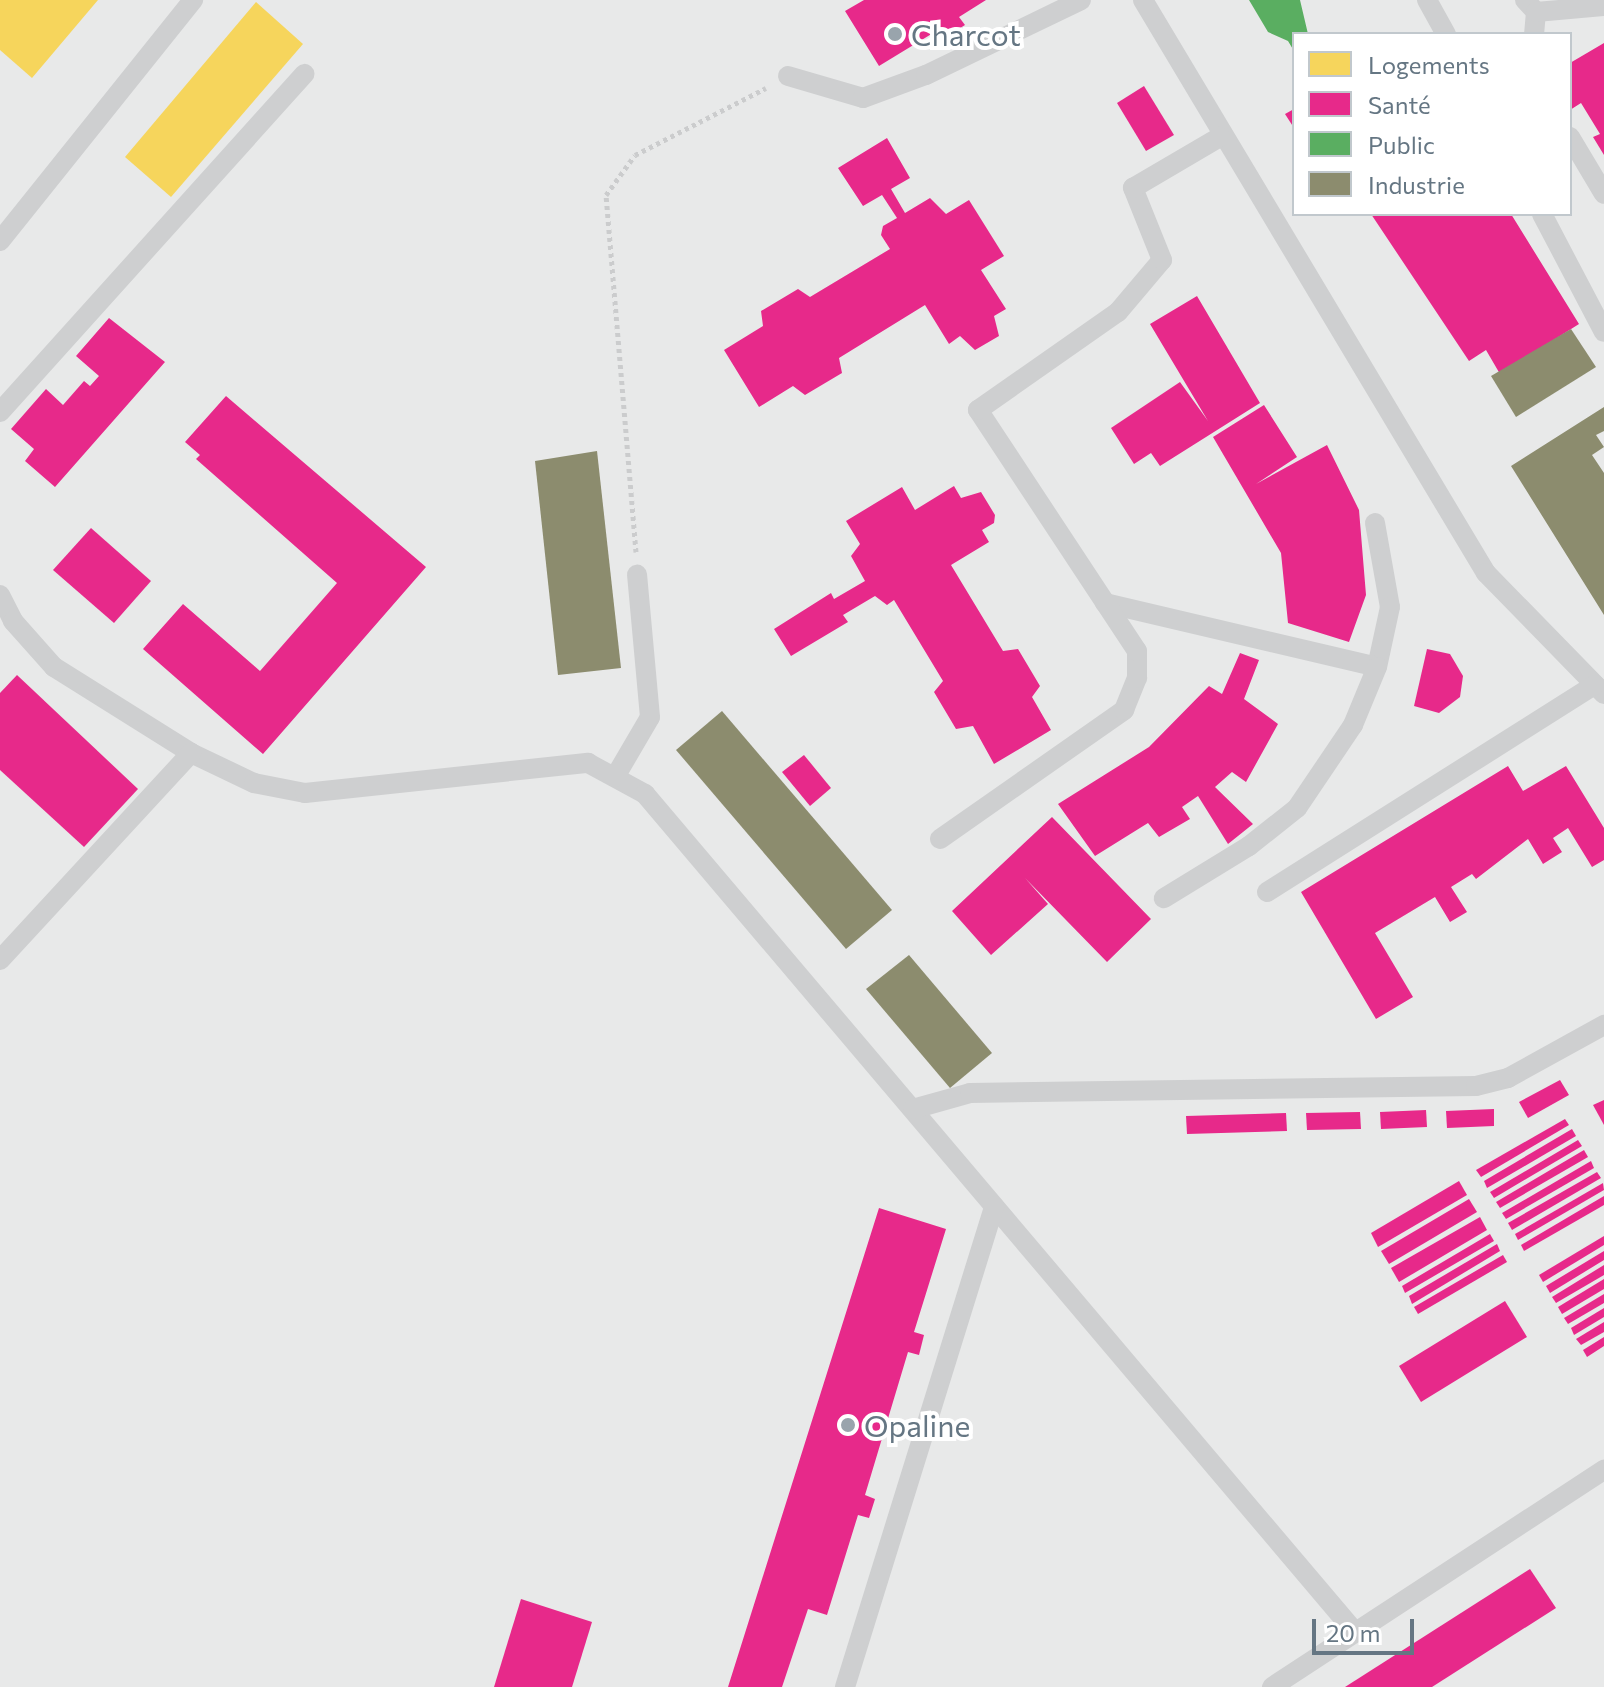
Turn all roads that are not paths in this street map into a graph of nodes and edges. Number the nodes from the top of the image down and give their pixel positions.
1 (193, 0) edge
2 (1081, 0) edge
3 (1143, 0) edge
4 (1427, 0) edge
5 (1531, 6) edge
6 (1604, 6) edge
7 (1445, 32) edge
8 (1534, 32) edge
9 (304, 74) dead end
10 (788, 76) road end
11 (1220, 137) junction
12 (1572, 140) edge
13 (1604, 194) edge
14 (1543, 216) edge
15 (0, 241) edge
16 (1604, 332) edge
17 (0, 412) edge
18 (1375, 523) dead end
19 (637, 575) road end
20 (0, 595) edge
21 (1105, 603) junction
22 (1377, 667) junction
23 (1600, 690) edge
24 (191, 753) junction
25 (615, 777) junction
26 (940, 839) dead end
27 (1267, 892) dead end
28 (1164, 898) dead end
29 (0, 960) edge
30 (1604, 1025) edge
31 (913, 1109) junction
32 (994, 1207) junction
33 (1604, 1470) edge
34 (1355, 1632) junction
35 (845, 1687) edge
36 (1272, 1687) edge

1 - 15 lane
2 - 10 lane
3 - 11 lane
4 - 7 lane
5 - 6 lane
5 - 8 lane
9 - 17 lane
11 - 21 lane
11 - 23 lane
12 - 13 lane
14 - 16 lane
18 - 22 lane
19 - 25 lane
20 - 24 lane
21 - 22 lane
21 - 26 lane
22 - 28 lane
23 - 27 lane
24 - 25 lane
24 - 29 lane
25 - 31 lane
30 - 31 lane
31 - 32 lane
32 - 34 lane
32 - 35 lane
33 - 34 lane
34 - 36 lane

